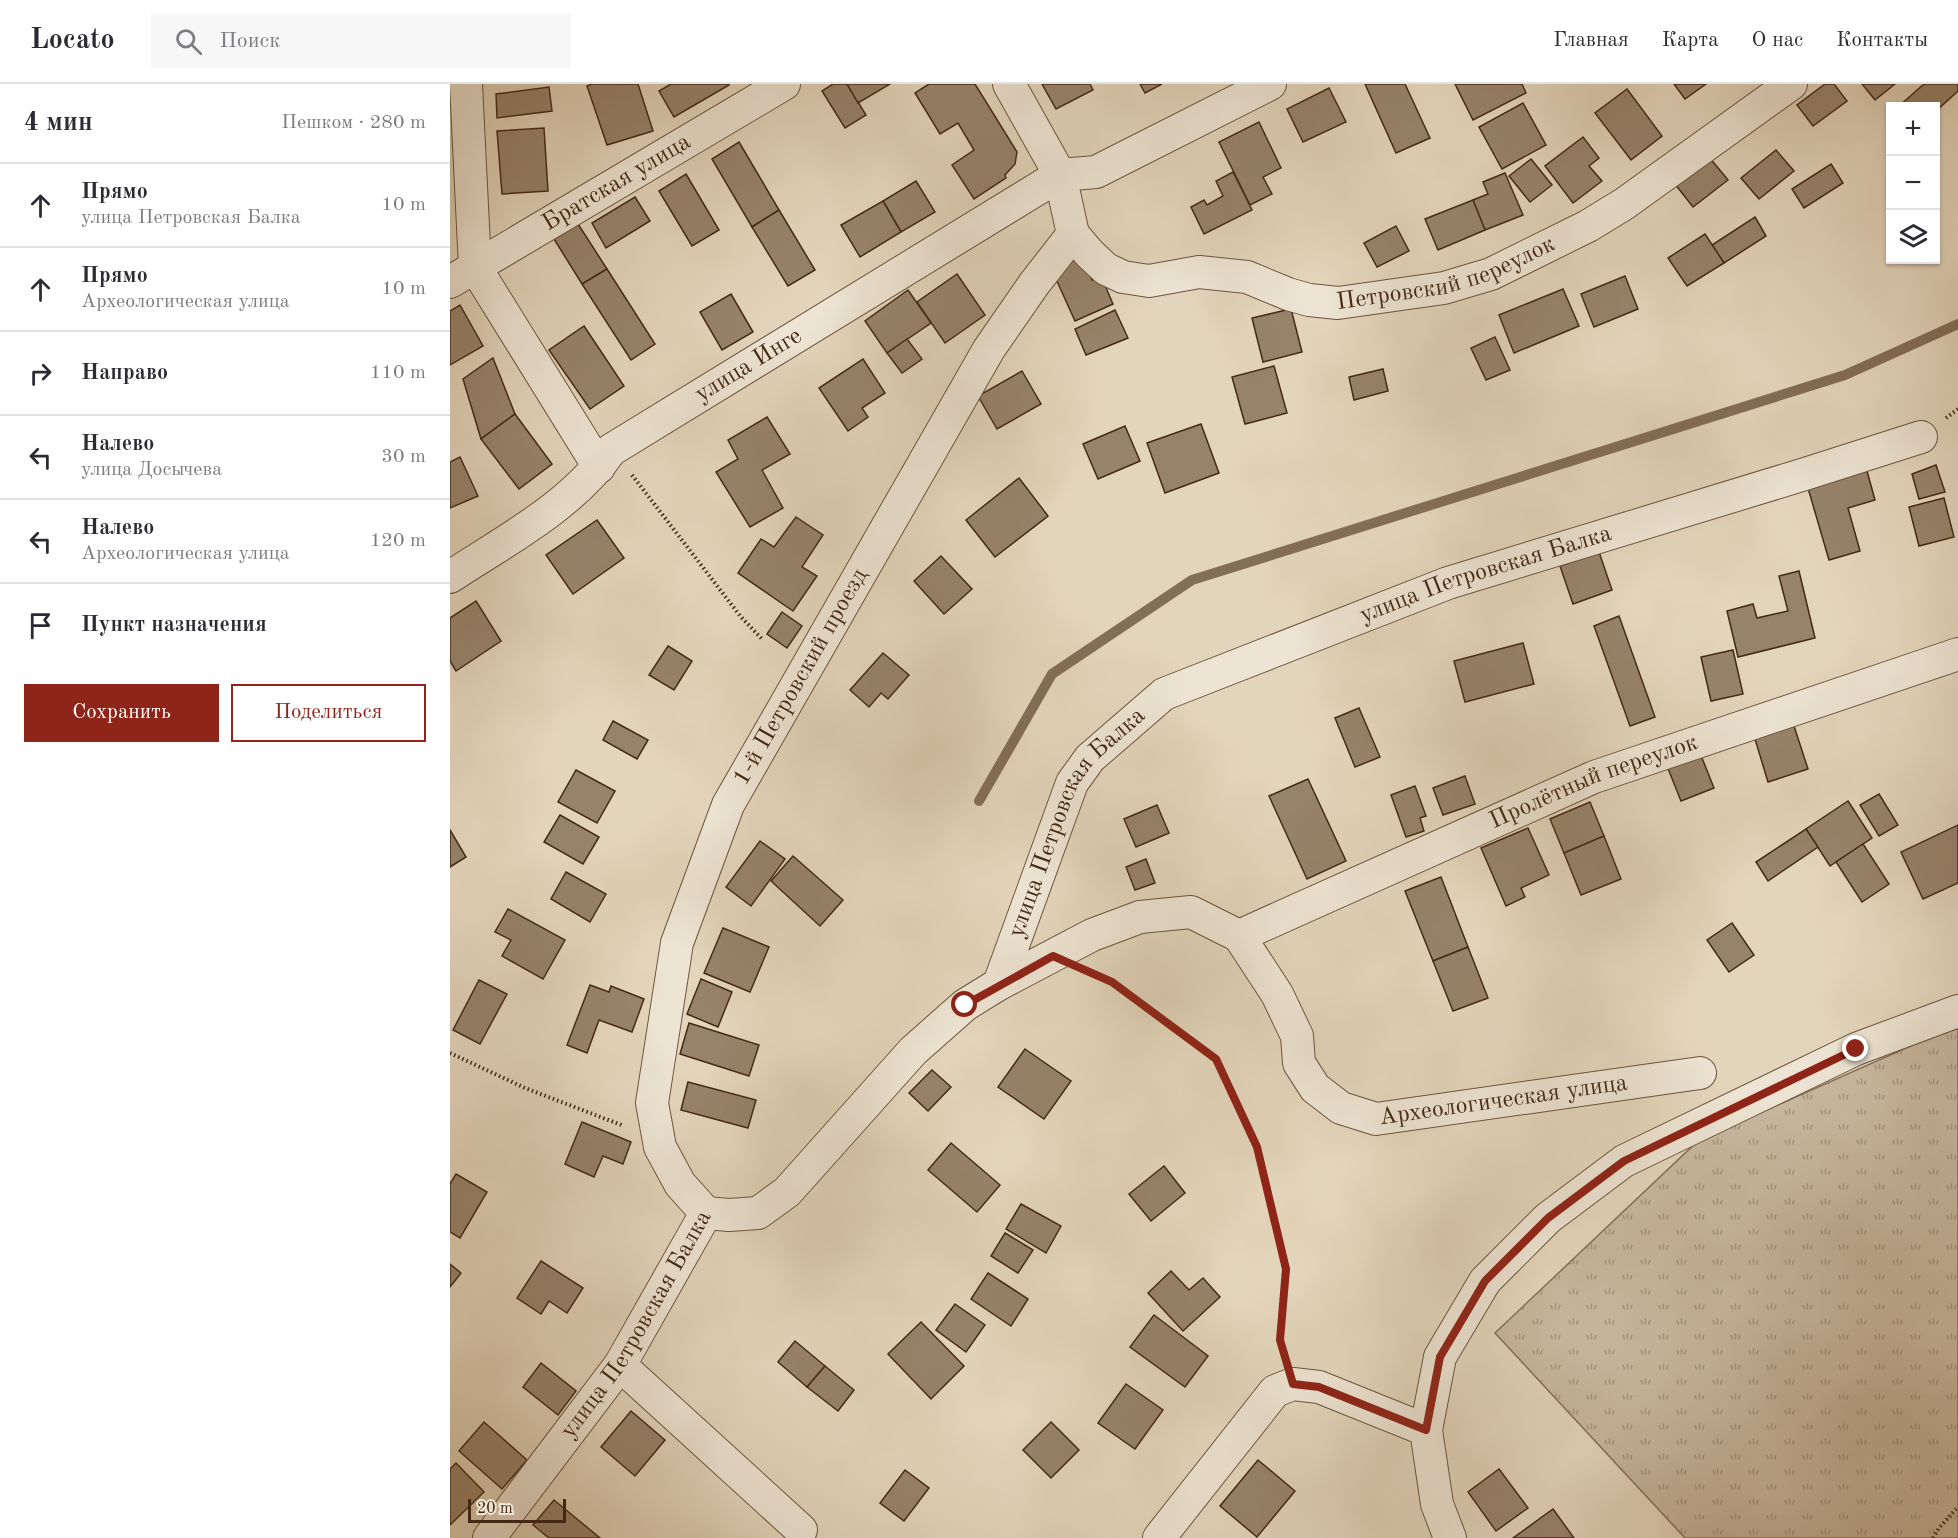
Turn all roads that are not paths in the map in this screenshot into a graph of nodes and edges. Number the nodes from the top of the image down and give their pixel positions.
1 (466, 84) edge
2 (784, 84) edge
3 (1009, 84) edge
4 (1270, 84) edge
5 (1791, 84) edge
6 (1060, 175) junction
7 (1073, 234) junction
8 (463, 275) edge
9 (1921, 437) dead end
10 (605, 458) junction
11 (450, 577) edge
12 (1958, 654) edge
13 (1239, 936) junction
14 (999, 984) junction
15 (1958, 1011) edge
16 (1700, 1073) dead end
17 (706, 1213) junction
18 (620, 1365) junction
19 (1426, 1430) junction
20 (801, 1530) dead end
21 (489, 1538) edge
22 (1159, 1538) edge
23 (1450, 1538) edge

1 - 8 street
2 - 8 street, Братская улица
3 - 6 street
4 - 6 street
5 - 7 street, Петровский переулок
6 - 7 street
6 - 10 street, улица Инге
7 - 17 street, 1-й Петровский проезд
8 - 10 street
9 - 14 street, улица Петровская Балка
10 - 11 street, улица Инге
12 - 13 street, Пролётный переулок
13 - 14 street
13 - 16 street, Археологическая улица
14 - 17 street, улица Петровская Балка
15 - 19 street
17 - 18 street, улица Петровская Балка
18 - 20 street
18 - 21 street, улица Петровская Балка
19 - 22 street
19 - 23 street

